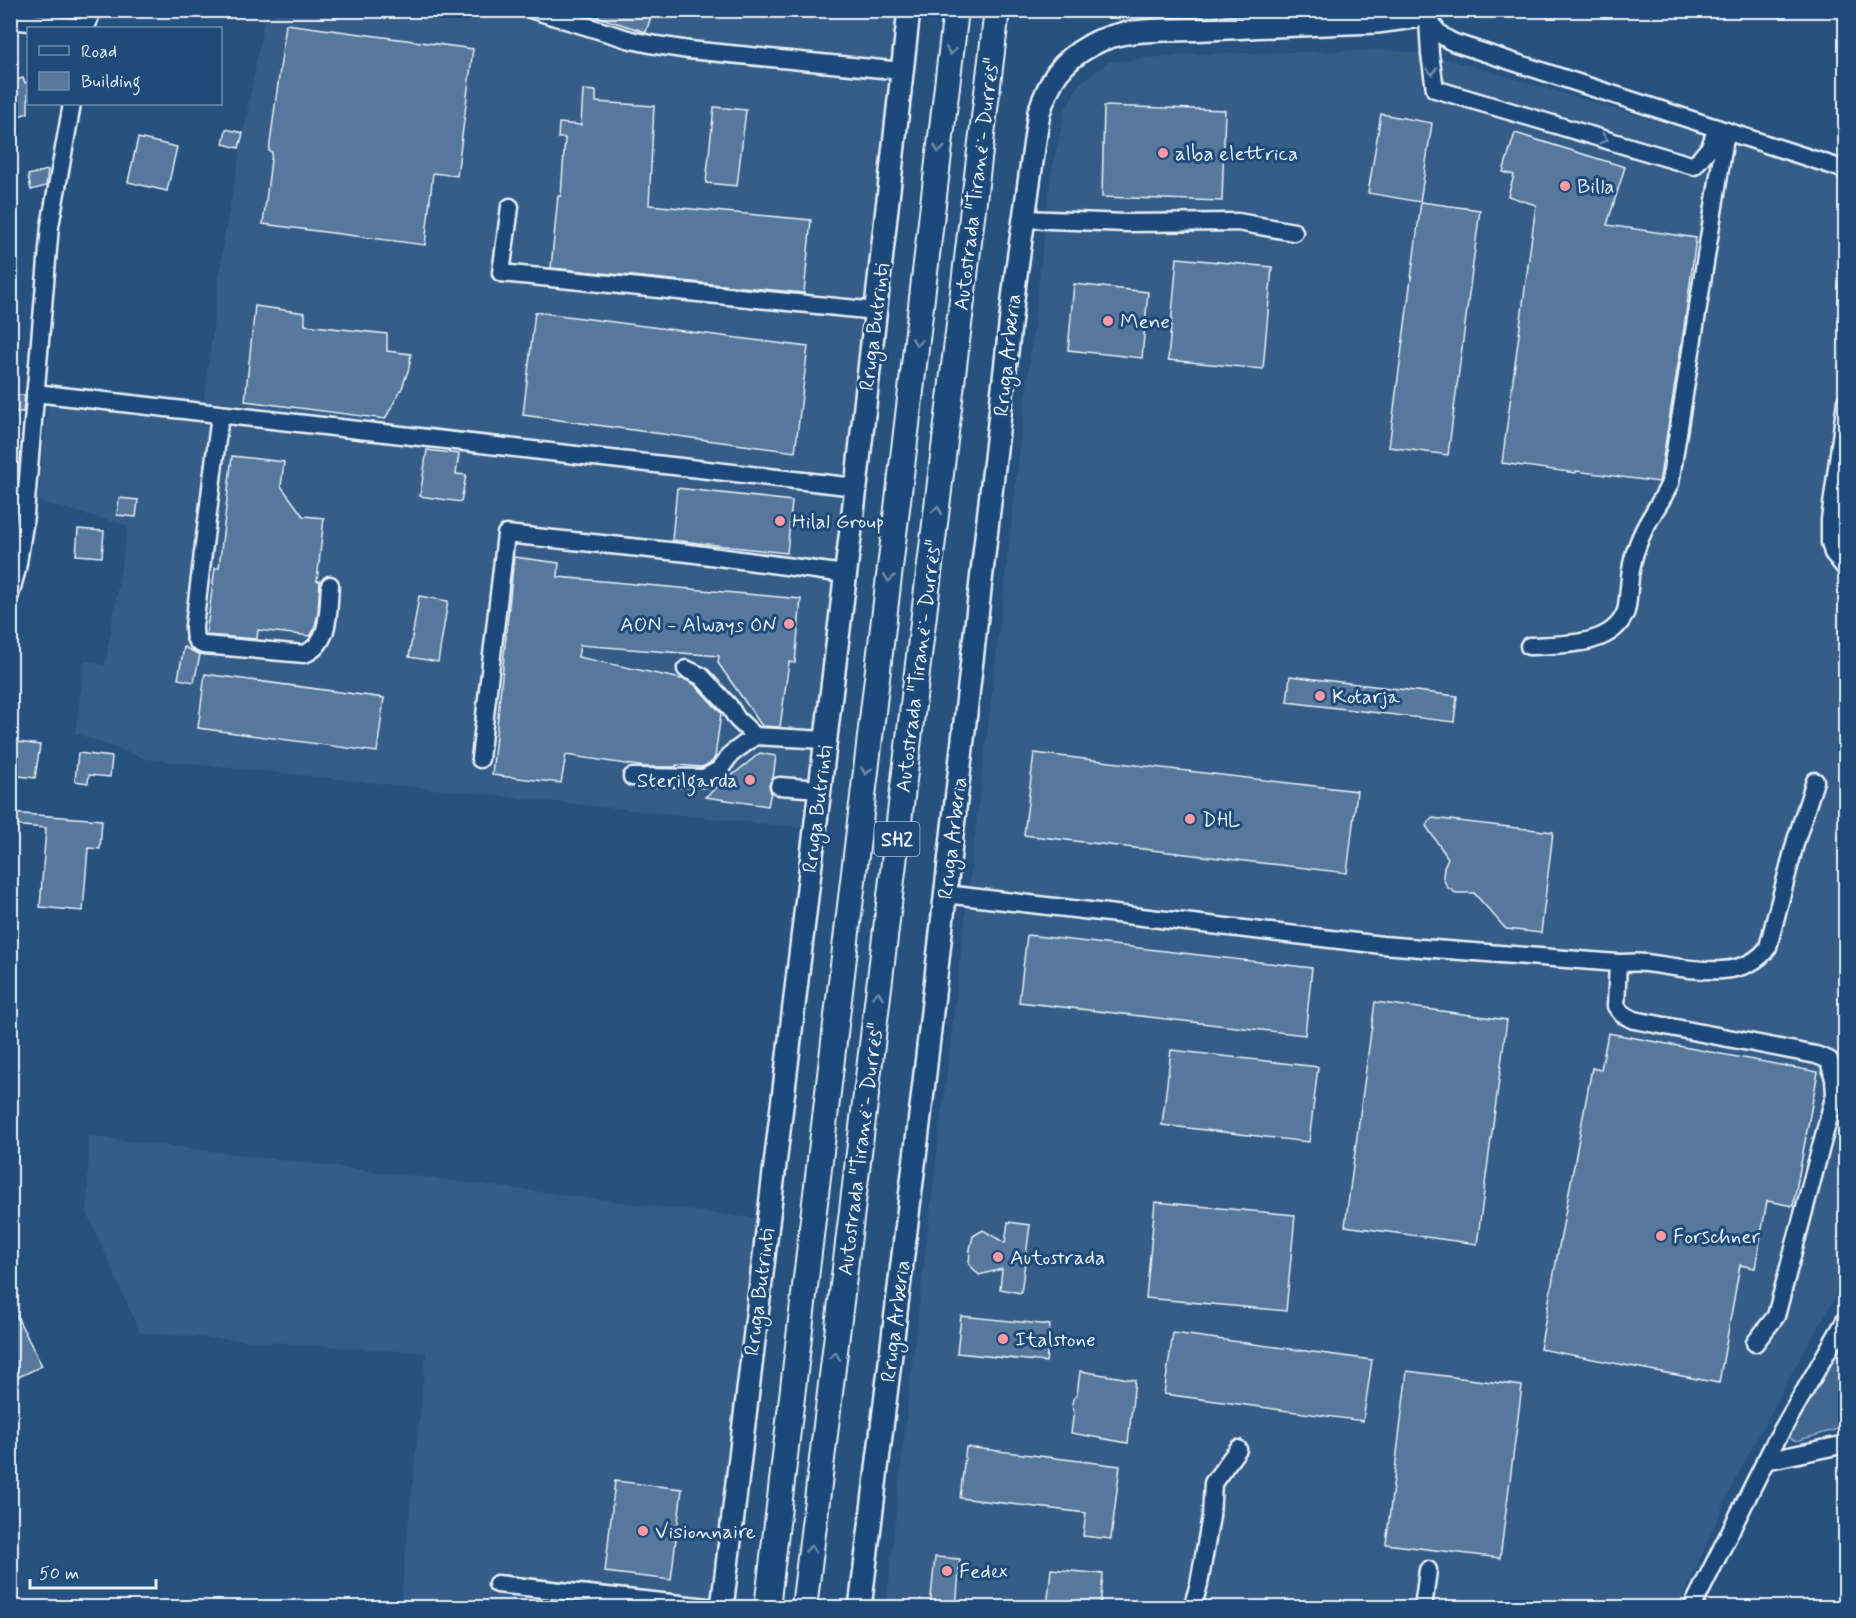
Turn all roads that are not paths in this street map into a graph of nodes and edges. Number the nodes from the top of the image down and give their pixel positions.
1 (92, 10) edge
2 (533, 10) edge
3 (909, 10) edge
4 (956, 10) edge
5 (998, 10) edge
6 (1430, 12) edge
7 (10, 20) edge
8 (76, 27) edge
9 (86, 27) edge
10 (902, 71) junction
11 (72, 105) edge
12 (1721, 130) junction
13 (1845, 170) edge
14 (510, 207) dead end
15 (1024, 219) junction
16 (1294, 232) dead end
17 (876, 311) junction
18 (35, 393) junction
19 (1845, 401) edge
20 (220, 415) junction
21 (856, 487) junction
22 (1845, 569) edge
23 (845, 574) junction
24 (330, 585) dead end
25 (10, 595) edge
26 (1529, 646) dead end
27 (686, 669) dead end
28 (755, 736) junction
29 (825, 740) junction
30 (480, 759) dead end
31 (632, 777) dead end
32 (1815, 781) dead end
33 (778, 786) dead end
34 (819, 789) junction
35 (945, 894) junction
36 (1618, 963) junction
37 (1845, 1319) edge
38 (1755, 1343) dead end
39 (1845, 1444) edge
40 (1238, 1449) dead end
41 (1765, 1461) junction
42 (1428, 1570) dead end
43 (496, 1584) dead end
44 (719, 1608) edge
45 (767, 1608) edge
46 (804, 1608) edge
47 (860, 1608) edge
48 (1192, 1608) edge
49 (1423, 1608) edge
50 (1692, 1608) edge

1 - 9 street
2 - 10 street
3 - 10 main road, Rruga Butrinti
4 -> 45 highway, Autostrada "Tiranë - Durrës" / SH2
46 -> 5 highway, Autostrada "Tiranë - Durrës" / SH2
6 - 12 street
6 -> 12 street
6 - 15 main road, Rruga Arberia
7 - 8 street
10 - 17 main road, Rruga Butrinti
11 - 18 street
12 - 13 street
12 - 26 street
14 - 17 street
15 - 16 street
15 - 35 main road, Rruga Arberia
17 - 21 main road, Rruga Butrinti
18 - 20 street
18 - 25 street
19 - 22 street
20 - 21 street
20 - 24 street
21 - 23 main road, Rruga Butrinti
23 - 29 main road, Rruga Butrinti
23 - 30 street
27 - 28 street
28 - 29 street
28 - 31 street
29 - 34 main road, Rruga Butrinti
32 - 36 street
33 - 34 street
34 - 44 main road, Rruga Butrinti
35 - 36 street
35 - 47 main road, Rruga Arberia
36 - 38 street
37 - 41 street
39 - 41 street
40 - 48 street
41 - 50 street
42 - 49 street
43 - 44 street

